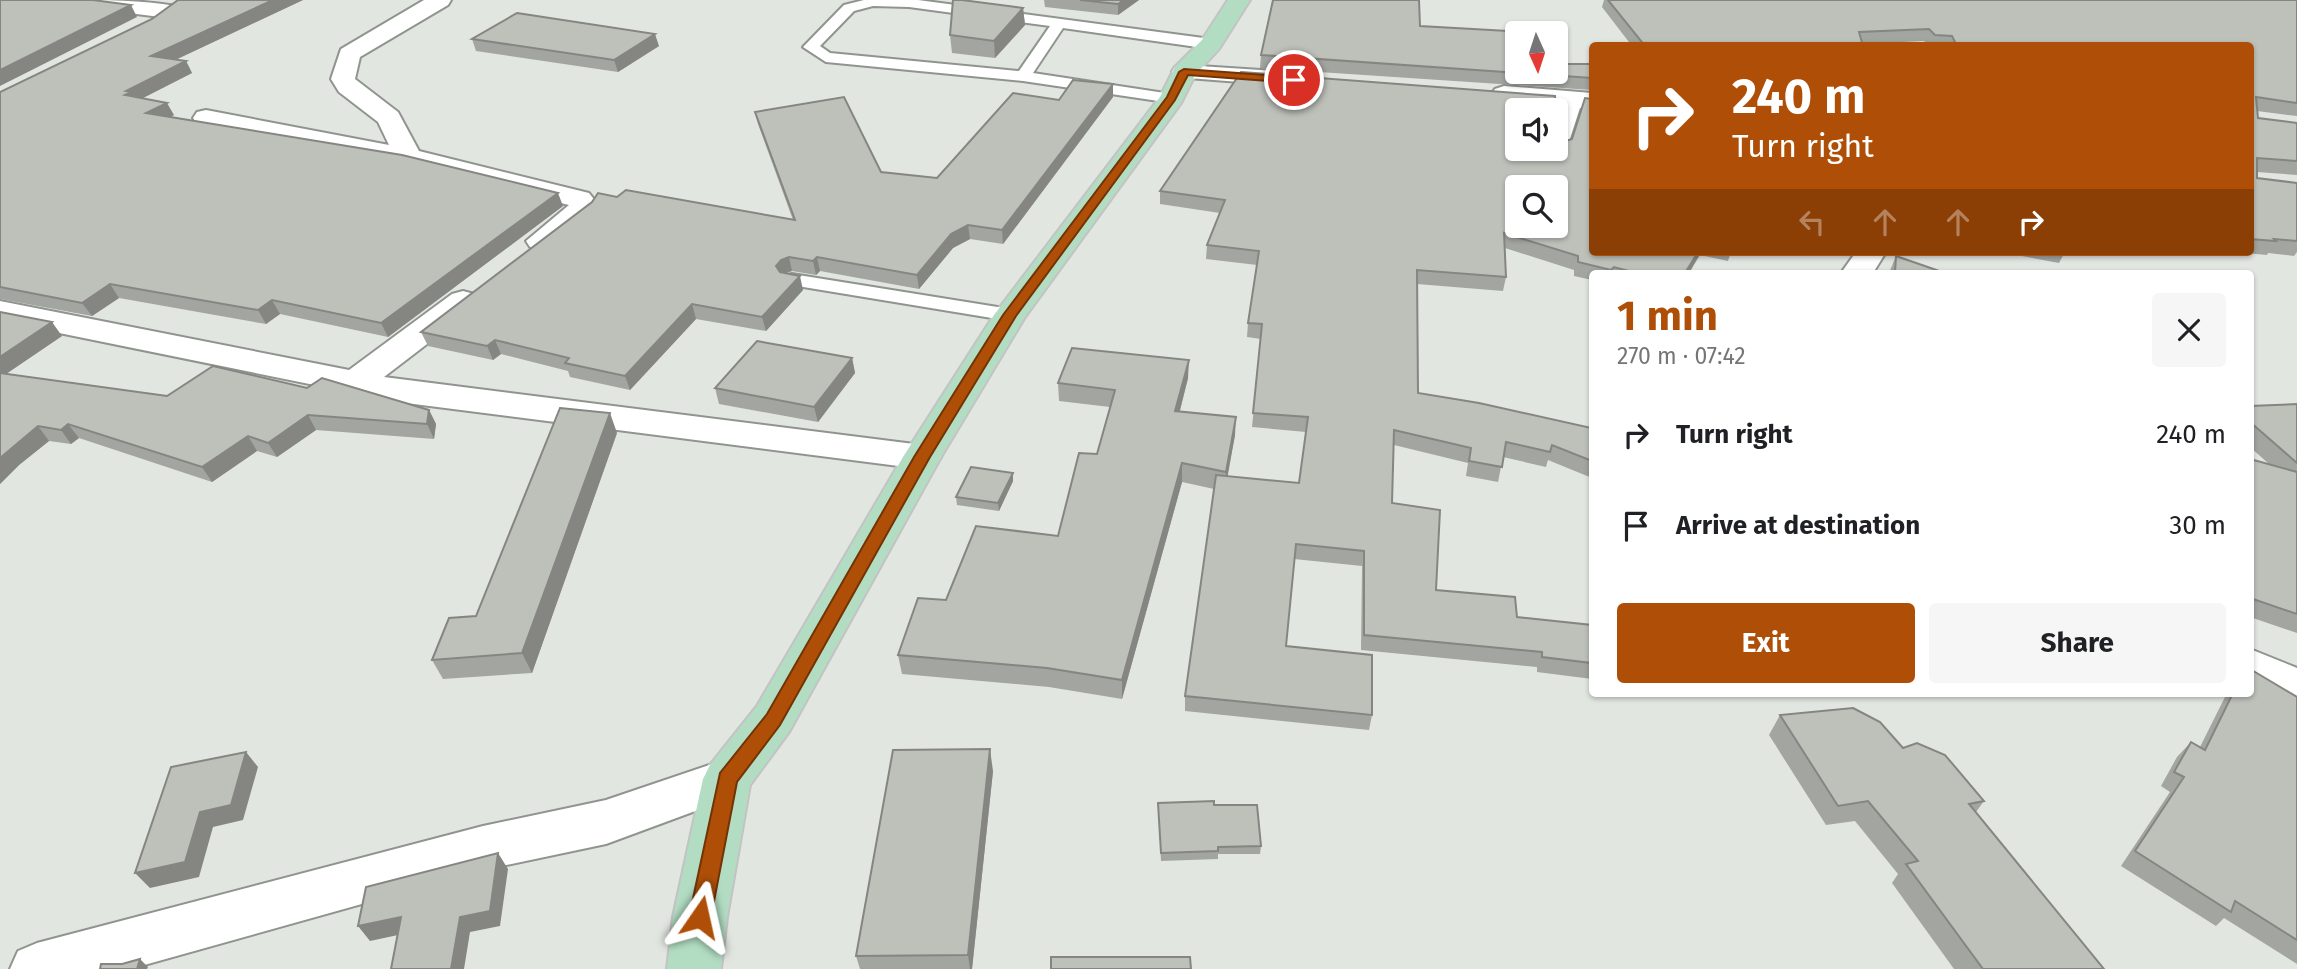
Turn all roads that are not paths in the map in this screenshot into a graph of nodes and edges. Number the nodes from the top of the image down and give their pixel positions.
1 (81, 0) edge
2 (440, 0) edge
3 (1239, 0) edge
4 (176, 6) edge
5 (1060, 22) junction
6 (137, 29) edge
7 (1211, 44) junction
8 (1023, 76) junction
9 (1308, 81) edge
10 (1178, 85) junction
11 (1474, 92) edge
12 (1581, 100) edge
13 (206, 118) dead end
14 (1568, 125) edge
15 (408, 157) junction
16 (516, 260) edge
17 (792, 280) edge
18 (484, 285) edge
19 (0, 311) edge
20 (1010, 315) junction
21 (356, 382) junction
22 (922, 457) junction
23 (2254, 668) edge
24 (2297, 688) edge
25 (727, 779) junction
26 (37, 969) edge
27 (694, 969) edge

1 - 4 street
2 - 15 street
3 - 7 main road
4 - 6 street
5 - 7 lane
5 - 8 lane
5 - 8 lane
7 - 10 main road
8 - 10 lane
9 - 10 street
10 - 20 main road
11 - 12 street
12 - 14 street
13 - 15 street
15 - 16 street
17 - 20 lane
18 - 21 street
19 - 21 street
20 - 22 main road
21 - 22 street
22 - 25 main road
23 - 24 street
25 - 26 street
25 - 27 main road

